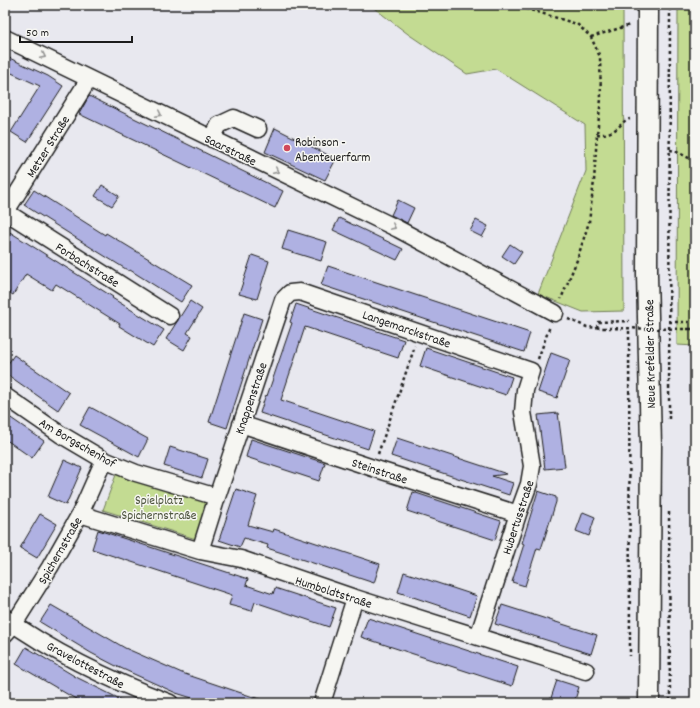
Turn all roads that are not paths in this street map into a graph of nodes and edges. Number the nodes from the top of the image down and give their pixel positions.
1 (648, 5) edge
2 (6, 38) edge
3 (89, 79) junction
4 (258, 128) dead end
5 (212, 140) junction
6 (5, 213) edge
7 (284, 300) joint
8 (555, 313) road end
9 (170, 316) dead end
10 (532, 371) joint
11 (5, 396) edge
12 (242, 424) junction
13 (104, 460) junction
14 (217, 497) junction
15 (80, 514) junction
16 (518, 514) junction
17 (200, 551) junction
18 (355, 598) junction
19 (8, 625) edge
20 (478, 637) junction
21 (586, 671) dead end
22 (170, 703) edge
23 (322, 703) edge
24 (649, 703) edge

1 - 24 main road, Neue Krefelder Straße
2 -> 3 street, Saarstraße
3 -> 5 street, Saarstraße
3 - 6 street, Metzer Straße
4 - 5 street
5 -> 8 street, Saarstraße
6 - 9 street, Forbachstraße
7 - 10 street, Langemarckstraße
7 - 12 street, Knappenstraße
10 - 16 street, Hubertusstraße
11 - 13 street, Am Borgschenhof
12 - 14 street, Knappenstraße
12 - 16 street, Steinstraße
13 - 14 street, Am Borgschenhof
13 - 15 street, Spichernstraße
14 - 17 street
15 - 17 street, Humboldtstraße
15 - 19 street, Spichernstraße
16 - 20 street, Hubertusstraße
17 - 18 street, Humboldtstraße
18 - 20 street, Humboldtstraße
18 - 23 street
19 - 22 street, Gravelottestraße
20 - 21 street, Humboldtstraße

